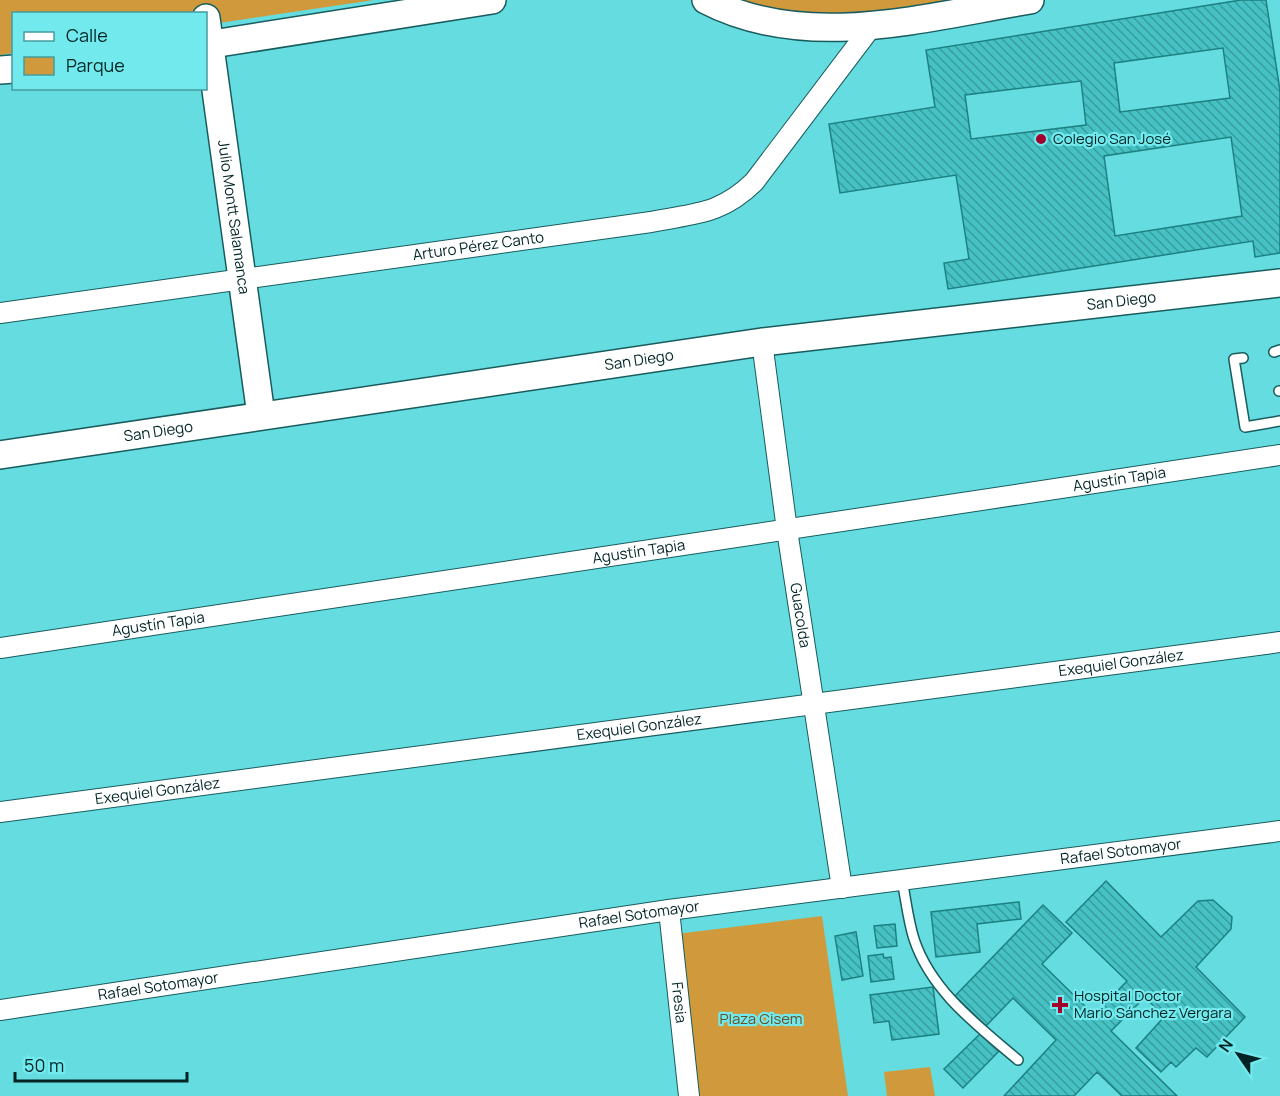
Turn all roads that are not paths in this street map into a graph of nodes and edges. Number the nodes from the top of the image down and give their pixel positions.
1 (492, 0) edge
2 (706, 0) edge
3 (1030, 0) edge
4 (872, 26) junction
5 (207, 36) edge
6 (242, 279) junction
7 (1280, 283) edge
8 (0, 313) edge
9 (762, 342) junction
10 (1243, 358) dead end
11 (261, 415) junction
12 (1280, 421) edge
13 (0, 455) edge
14 (1280, 455) edge
15 (787, 530) junction
16 (1280, 642) edge
17 (0, 648) edge
18 (814, 705) junction
19 (0, 812) edge
20 (1280, 831) edge
21 (902, 880) junction
22 (842, 888) junction
23 (669, 910) junction
24 (0, 1010) edge
25 (1018, 1060) dead end
26 (689, 1096) edge

1 - 5 street
2 - 4 street
3 - 4 street
4 - 6 street, Arturo Pérez Canto
5 - 6 street, Julio Montt Salamanca
6 - 8 street, Arturo Pérez Canto
6 - 11 street, Julio Montt Salamanca
7 - 9 street, San Diego
9 - 11 street, San Diego
9 - 15 street, Guacolda
10 - 12 lane
11 - 13 street, San Diego
14 - 15 street, Agustín Tapia
15 - 17 street, Agustín Tapia
15 - 18 street, Guacolda
16 - 18 street, Exequiel González
18 - 19 street, Exequiel González
18 - 22 street, Guacolda
20 - 21 street, Rafael Sotomayor
21 - 22 street, Rafael Sotomayor
21 - 25 lane
22 - 23 street, Rafael Sotomayor
23 - 24 street, Rafael Sotomayor
23 - 26 street, Fresia

